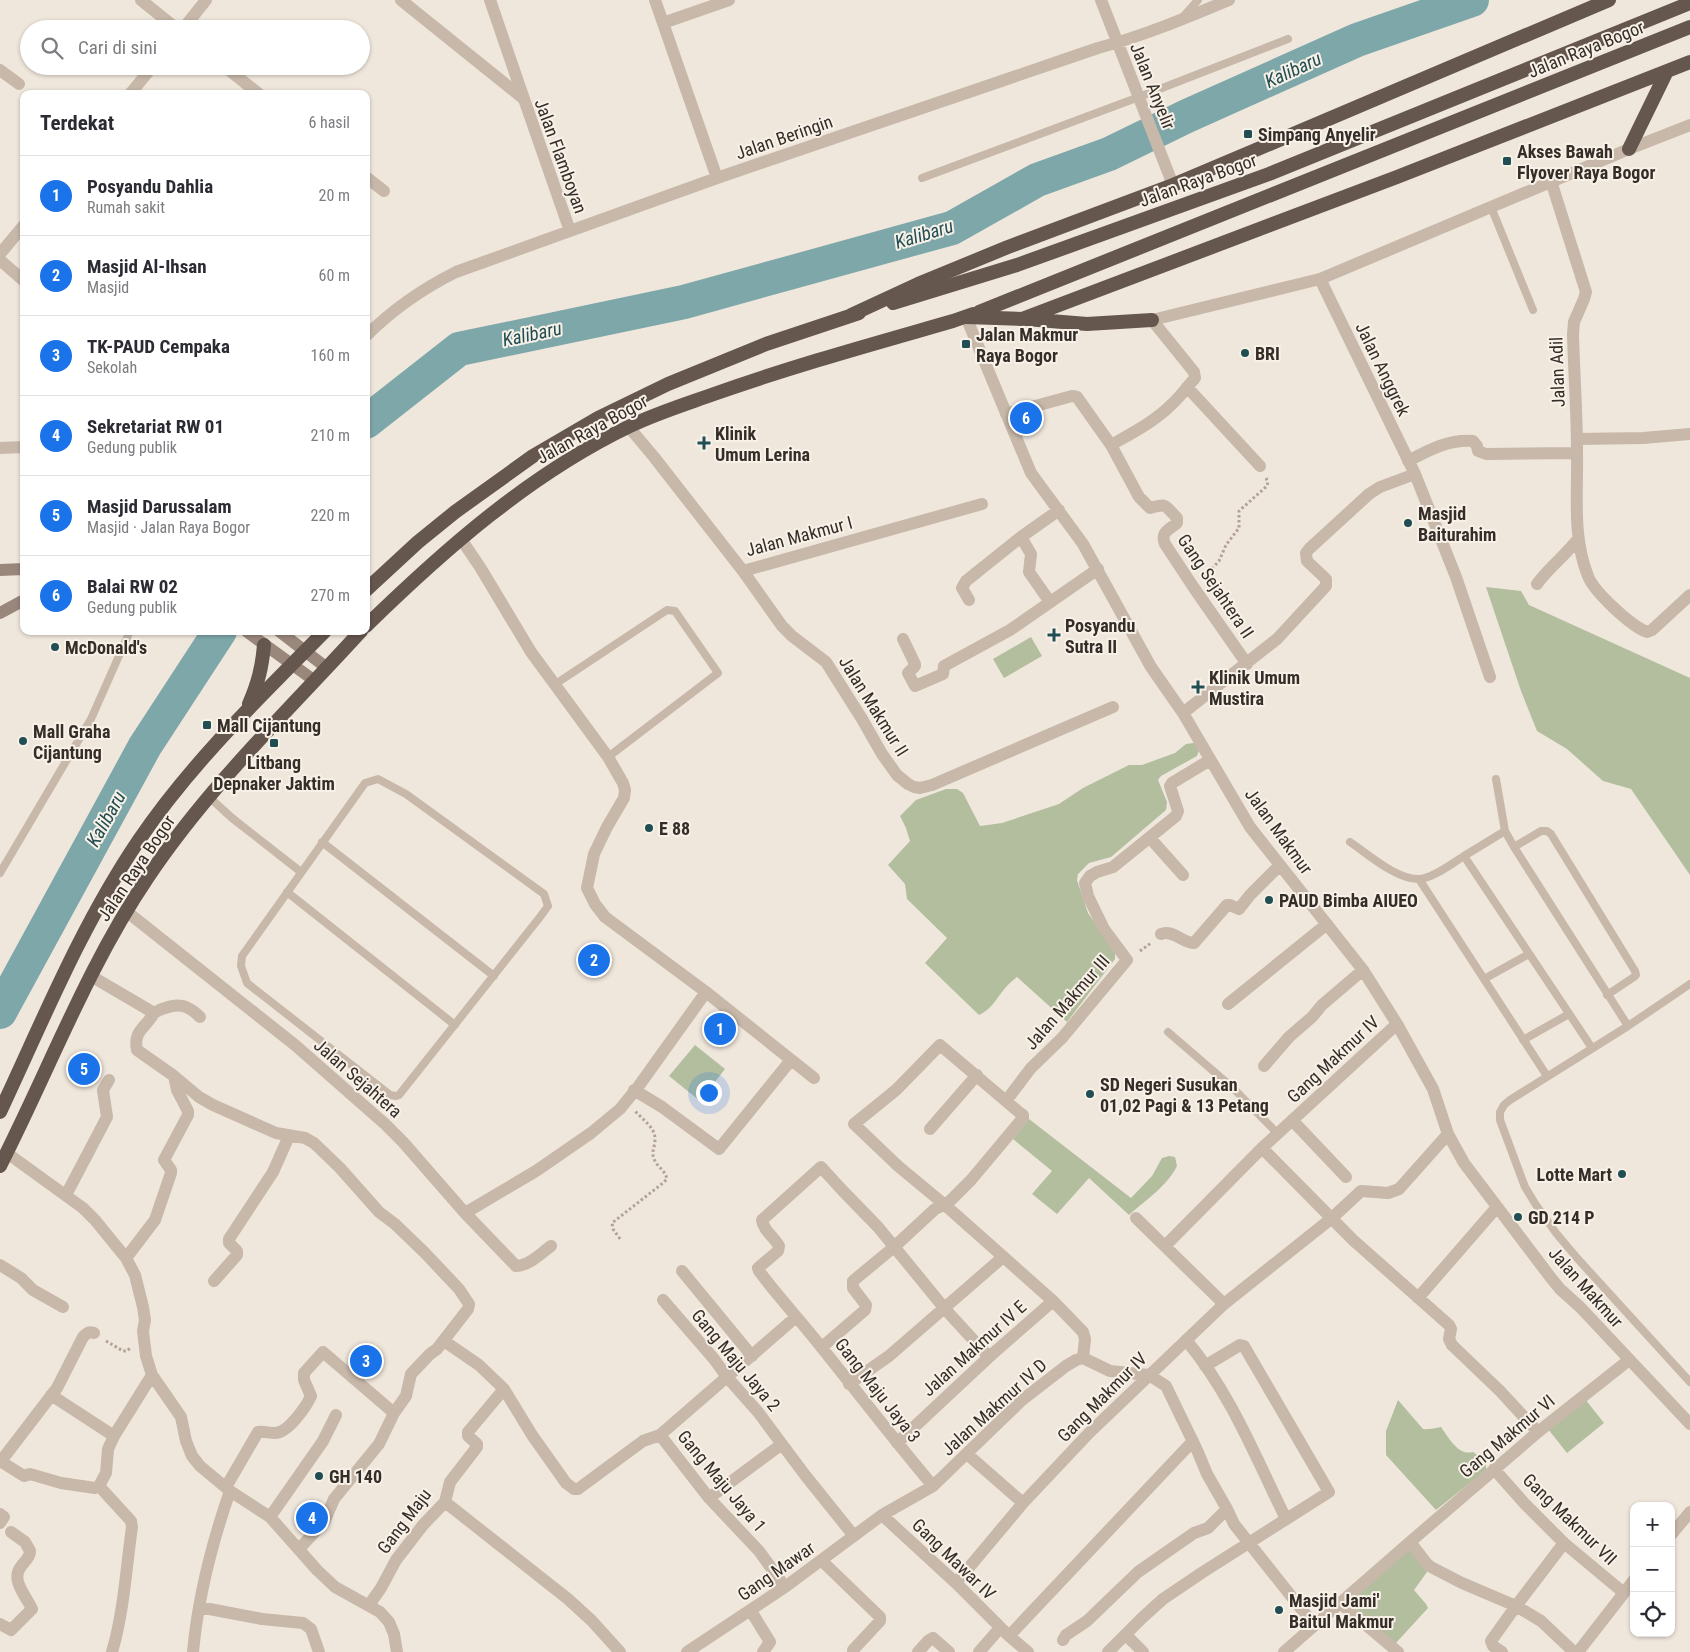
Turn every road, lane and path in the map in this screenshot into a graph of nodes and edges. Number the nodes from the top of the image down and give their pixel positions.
1 (141, 0) edge
2 (206, 0) edge
3 (401, 0) edge
4 (490, 0) edge
5 (655, 0) edge
6 (729, 0) edge
7 (1101, 0) edge
8 (1198, 0) edge
9 (1229, 0) edge
10 (1609, 0) edge
11 (1690, 4) edge
12 (166, 20) edge
13 (190, 20) edge
14 (1180, 20) junction
15 (663, 23) junction
16 (1690, 27) edge
17 (1288, 39) dead end
18 (1117, 43) junction
19 (1690, 62) edge
20 (0, 70) edge
21 (1667, 71) junction
22 (146, 75) edge
23 (235, 75) edge
24 (20, 84) dead end
25 (133, 90) edge
26 (254, 90) edge
27 (1139, 97) junction
28 (524, 99) junction
29 (1690, 125) edge
30 (1629, 149) junction
31 (717, 178) junction
32 (922, 178) dead end
33 (370, 180) edge
34 (1551, 182) junction
35 (1173, 184) junction
36 (384, 191) dead end
37 (1491, 207) junction
38 (20, 230) edge
39 (570, 231) junction
40 (0, 254) edge
41 (0, 260) edge
42 (20, 278) edge
43 (1320, 278) junction
44 (1533, 310) dead end
45 (850, 315) junction
46 (966, 317) junction
47 (1022, 318) junction
48 (1152, 320) junction
49 (370, 332) edge
50 (1188, 387) junction
51 (1006, 414) junction
52 (628, 426) junction
53 (1690, 434) edge
54 (1577, 438) junction
55 (1111, 445) junction
56 (20, 447) edge
57 (0, 448) edge
58 (1578, 453) junction
59 (1408, 461) junction
60 (1260, 466) joint
61 (1415, 474) junction
62 (982, 504) dead end
63 (1059, 510) junction
64 (1021, 537) junction
65 (462, 539) junction
66 (1578, 539) junction
67 (20, 569) edge
68 (1098, 569) junction
69 (0, 570) edge
70 (743, 571) junction
71 (1537, 584) dead end
72 (370, 586) edge
73 (1194, 588) junction
74 (1690, 595) edge
75 (969, 600) dead end
76 (20, 602) edge
77 (1050, 602) junction
78 (0, 613) edge
79 (370, 622) edge
80 (128, 635) edge
81 (284, 635) edge
82 (321, 635) edge
83 (358, 635) edge
84 (254, 638) edge
85 (902, 639) dead end
86 (305, 651) junction
87 (1247, 664) junction
88 (292, 665) junction
89 (327, 668) junction
90 (1490, 677) dead end
91 (315, 681) junction
92 (554, 686) junction
93 (1112, 707) dead end
94 (246, 712) junction
95 (1183, 713) junction
96 (608, 757) junction
97 (1210, 760) junction
98 (1496, 779) dead end
99 (209, 797) junction
100 (1505, 831) junction
101 (1150, 838) junction
102 (322, 842) junction
103 (1350, 842) dead end
104 (1514, 847) junction
105 (1464, 856) junction
106 (1280, 865) junction
107 (301, 872) junction
108 (0, 873) edge
109 (1184, 875) dead end
110 (1419, 879) junction
111 (287, 892) junction
112 (126, 911) junction
113 (1327, 924) junction
114 (1161, 934) joint
115 (1529, 954) junction
116 (1127, 960) junction
117 (1363, 970) junction
118 (91, 976) junction
119 (494, 976) junction
120 (1484, 979) junction
121 (1690, 984) edge
122 (706, 992) junction
123 (1607, 995) junction
124 (1228, 1004) dead end
125 (154, 1012) junction
126 (1569, 1014) junction
127 (200, 1016) dead end
128 (1397, 1024) junction
129 (455, 1025) junction
130 (1628, 1026) junction
131 (1168, 1032) dead end
132 (1523, 1040) junction
133 (1592, 1048) junction
134 (791, 1060) junction
135 (1264, 1066) dead end
136 (977, 1075) junction
137 (174, 1076) junction
138 (1547, 1076) junction
139 (814, 1078) dead end
140 (109, 1080) dead end
141 (634, 1090) junction
142 (1006, 1101) junction
143 (626, 1102) junction
144 (0, 1112) edge
145 (1292, 1120) junction
146 (930, 1129) dead end
147 (1278, 1134) junction
148 (1448, 1134) junction
149 (289, 1136) junction
150 (1262, 1148) junction
151 (7, 1153) junction
152 (0, 1166) edge
153 (1346, 1177) dead end
154 (66, 1195) junction
155 (946, 1205) junction
156 (1497, 1207) junction
157 (465, 1213) junction
158 (1136, 1218) dead end
159 (1332, 1218) junction
160 (620, 1239) dead end
161 (551, 1246) dead end
162 (1165, 1246) junction
163 (894, 1247) junction
164 (1003, 1257) junction
165 (126, 1258) junction
166 (0, 1265) edge
167 (682, 1271) dead end
168 (214, 1281) dead end
169 (1418, 1298) junction
170 (663, 1300) dead end
171 (1054, 1301) junction
172 (1224, 1304) junction
173 (63, 1307) dead end
174 (945, 1309) junction
175 (796, 1317) junction
176 (143, 1331) junction
177 (94, 1333) joint
178 (1186, 1340) junction
179 (444, 1341) junction
180 (822, 1347) junction
181 (752, 1356) junction
182 (989, 1357) junction
183 (1082, 1358) junction
184 (1629, 1360) junction
185 (1205, 1366) junction
186 (152, 1375) junction
187 (1149, 1375) junction
188 (727, 1377) junction
189 (1690, 1382) edge
190 (849, 1384) junction
191 (504, 1389) junction
192 (51, 1395) junction
193 (394, 1413) junction
194 (336, 1415) dead end
195 (1690, 1424) edge
196 (1538, 1432) junction
197 (660, 1435) junction
198 (114, 1436) junction
199 (1193, 1441) junction
200 (897, 1443) junction
201 (782, 1444) junction
202 (967, 1454) junction
203 (0, 1461) edge
204 (1494, 1469) junction
205 (99, 1486) junction
206 (933, 1486) junction
207 (228, 1489) junction
208 (710, 1498) junction
209 (444, 1502) junction
210 (1023, 1503) junction
211 (1227, 1509) junction
212 (1690, 1512) edge
213 (0, 1514) edge
214 (882, 1515) junction
215 (270, 1517) junction
216 (1286, 1519) junction
217 (0, 1523) edge
218 (1675, 1530) edge
219 (11, 1532) dead end
220 (854, 1536) junction
221 (1410, 1542) junction
222 (1248, 1543) junction
223 (1564, 1543) junction
224 (299, 1549) junction
225 (822, 1561) junction
226 (956, 1583) junction
227 (1630, 1585) edge
228 (785, 1587) junction
229 (1624, 1593) junction
230 (1340, 1603) junction
231 (369, 1605) junction
232 (1516, 1606) junction
233 (199, 1607) junction
234 (751, 1611) junction
235 (0, 1624) edge
236 (1314, 1625) junction
237 (1005, 1632) junction
238 (1126, 1635) junction
239 (1062, 1640) dead end
240 (112, 1652) edge
241 (193, 1652) edge
242 (319, 1652) edge
243 (397, 1652) edge
244 (620, 1652) edge
245 (686, 1652) edge
246 (763, 1652) edge
247 (853, 1652) edge
248 (918, 1652) edge
249 (949, 1652) edge
250 (979, 1652) edge
251 (1028, 1652) edge
252 (1108, 1652) edge
253 (1143, 1652) edge
254 (1284, 1652) edge
255 (1398, 1652) edge
256 (1502, 1652) edge
257 (1574, 1652) edge
258 (1578, 1652) edge

1 - 12 street
2 - 13 street
3 - 28 street, Jalan Flamboyan
4 - 28 street
5 - 15 street
6 - 15 street
7 - 18 street, Jalan Anyelir
8 - 14 lane
9 - 14 street, Jalan Beringin
10 - 35 highway, Jalan Raya Bogor
11 - 45 highway, Jalan Raya Bogor, bridge
14 - 18 street, Jalan Beringin
15 - 31 street
16 - 46 highway, Jalan Raya Bogor, bridge
17 - 27 lane
18 - 27 street, Jalan Anyelir
18 - 31 street, Jalan Beringin
19 - 21 highway, Jalan Raya Bogor
20 - 24 street
21 - 30 highway
21 - 47 highway, Jalan Raya Bogor
22 - 25 street
23 - 26 street
27 - 32 lane
27 - 35 street, Jalan Anyelir
28 - 39 street, Jalan Flamboyan
29 - 30 street
30 - 34 street
31 - 39 street, Jalan Beringin
33 - 36 street
34 - 37 street
34 - 54 street, Jalan Adil
35 - 45 highway, Jalan Raya Bogor
37 - 43 street
37 - 44 lane
38 - 40 street
39 - 49 street, Jalan Beringin
41 - 42 street
43 - 48 street
43 - 59 street, Jalan Anggrek
45 - 72 highway, Jalan Raya Bogor
46 - 47 highway, Jalan Raya Bogor
46 - 51 street, Jalan Makmur
46 - 52 highway, Jalan Raya Bogor
47 - 48 highway
48 - 50 street
50 - 55 street
50 - 60 street
51 - 55 street, Gang Sejahtera II
51 - 63 street, Jalan Makmur
52 - 65 highway, Jalan Raya Bogor
52 - 70 street, Jalan Makmur I
53 - 54 street
54 - 58 street, Jalan Adil
55 - 73 street, Gang Sejahtera II
56 - 57 street
58 - 59 street
58 - 66 street, Jalan Adil
59 - 61 street, Jalan Anggrek
60 - 73 path
61 - 87 street
61 - 90 street, Jalan Anggrek
62 - 70 street, Jalan Makmur I
63 - 64 street
63 - 68 street, Jalan Makmur
64 - 75 street
64 - 77 street
65 - 79 highway, Jalan Raya Bogor
65 - 92 street
66 - 71 street
66 - 74 street, Jalan Adil
67 - 69 main road
68 - 77 street
68 - 95 street, Jalan Makmur
70 - 93 street, Jalan Makmur II
73 - 87 street, Gang Sejahtera II
76 - 78 main road
77 - 85 street
80 - 108 lane
81 - 86 main road
82 - 86 highway, Jalan Raya Bogor
83 - 89 highway, Jalan Raya Bogor
84 - 88 main road
84 - 94 highway
86 - 88 highway, Jalan Raya Bogor
86 - 89 main road
87 - 95 street
88 - 91 main road
88 - 94 highway, Jalan Raya Bogor
89 - 91 highway, Jalan Raya Bogor
91 - 99 highway, Jalan Raya Bogor
92 - 96 street
92 - 96 lane
94 - 144 highway, Jalan Raya Bogor
95 - 97 street, Jalan Makmur
96 - 122 street
97 - 101 street, Jalan Makmur III
97 - 106 street, Jalan Makmur
98 - 100 lane
99 - 107 lane
99 - 112 highway, Jalan Raya Bogor
100 - 104 lane
100 - 105 lane
101 - 109 street
101 - 116 street, Jalan Makmur III
102 - 107 lane
102 - 119 lane
102 - 119 lane
103 - 110 lane
104 - 123 lane
104 - 123 lane
105 - 110 lane
105 - 115 lane
106 - 113 street, Jalan Makmur
106 - 114 street
107 - 111 lane
110 - 120 lane
111 - 129 lane
111 - 129 lane
112 - 118 highway, Jalan Raya Bogor
112 - 157 street, Jalan Sejahtera
113 - 117 street, Jalan Makmur
113 - 124 street
114 - 116 path
115 - 120 lane
115 - 126 lane
116 - 142 street, Jalan Makmur III
117 - 128 street, Jalan Makmur
117 - 135 street
118 - 125 street
118 - 151 highway, Jalan Raya Bogor
119 - 129 lane
120 - 132 lane
121 - 130 lane
122 - 134 street
122 - 141 street
123 - 130 lane
125 - 127 street
125 - 137 street
126 - 132 lane
126 - 133 lane
128 - 145 street, Gang Makmur IV
128 - 148 street, Jalan Makmur
130 - 133 lane
131 - 147 lane
132 - 138 lane
133 - 138 lane
134 - 139 street
134 - 141 street
136 - 142 street
136 - 146 street
136 - 155 street
137 - 149 street
137 - 165 street
138 - 189 lane
140 - 154 street
141 - 143 street
142 - 155 street
143 - 157 street
143 - 160 path
145 - 147 street, Gang Makmur IV
145 - 153 street
147 - 150 street, Gang Makmur IV
148 - 156 street, Jalan Makmur
148 - 159 street, Gang Makmur IV
149 - 168 street
149 - 179 street
150 - 159 street
150 - 162 street, Gang Makmur IV
151 - 152 highway, Jalan Raya Bogor
151 - 154 street
154 - 165 street
155 - 163 street
155 - 164 street
156 - 169 street
156 - 184 street, Jalan Makmur
157 - 161 street, Jalan Sejahtera
158 - 162 street
159 - 169 street
159 - 172 street, Gang Makmur IV
162 - 172 street
163 - 174 street
163 - 175 street, Gang Maju Jaya 3
163 - 180 street
164 - 171 street
164 - 174 street
165 - 176 street
166 - 173 street
167 - 181 street
169 - 196 street
170 - 188 street, Gang Maju Jaya 2
171 - 182 street, Jalan Makmur IV E
171 - 183 street
172 - 178 street, Gang Makmur IV
174 - 182 street
174 - 190 street
175 - 180 street, Gang Maju Jaya 3
175 - 181 street
176 - 177 path
176 - 186 street
177 - 192 street
178 - 185 street
178 - 187 street, Gang Makmur IV
179 - 191 street
179 - 193 street
180 - 190 street, Gang Maju Jaya 3
181 - 188 street
182 - 200 street, Jalan Makmur IV E
183 - 187 street
183 - 202 street, Jalan Makmur IV D
184 - 195 street, Jalan Makmur
184 - 196 street, Gang Makmur VI
185 - 216 street
185 - 216 street
186 - 198 street
186 - 207 street
187 - 199 street
187 - 210 street, Gang Makmur IV
188 - 197 street
188 - 201 street, Gang Maju Jaya 2
190 - 200 street, Gang Maju Jaya 3
191 - 197 street, Gang Maju Jaya 1
191 - 209 street, Gang Maju
192 - 198 street
192 - 203 street
193 - 207 street
193 - 224 street
194 - 215 street
196 - 204 street, Gang Makmur VI
197 - 208 street, Gang Maju Jaya 1
198 - 205 street
199 - 211 street
199 - 237 street
200 - 206 street, Gang Maju Jaya 3
201 - 208 street
201 - 220 street, Gang Maju Jaya 2
202 - 206 street, Jalan Makmur IV D
202 - 210 street
203 - 205 street
204 - 221 street, Gang Makmur VI
204 - 223 street, Gang Makmur VII
205 - 240 street
206 - 214 street
207 - 215 street
207 - 233 street
208 - 228 street, Gang Maju Jaya 1
209 - 231 street, Gang Maju
209 - 244 street
210 - 226 street, Gang Makmur IV
211 - 222 street
211 - 239 street
212 - 218 street
213 - 217 street
214 - 220 street, Gang Mawar
214 - 226 street, Gang Mawar IV
215 - 224 street
216 - 222 street
219 - 235 street
220 - 225 street, Gang Mawar
221 - 230 street, Gang Makmur VI
221 - 232 street
222 - 236 street
222 - 238 street
223 - 229 street, Gang Makmur VII
223 - 232 street
224 - 231 street
225 - 228 street, Gang Mawar
225 - 247 street
226 - 237 street, Gang Mawar IV
227 - 229 street
228 - 234 street, Gang Mawar
229 - 258 street
230 - 236 street, Gang Makmur VI
230 - 255 street
231 - 243 street
232 - 256 street
232 - 257 street
233 - 241 street
233 - 242 street
234 - 245 street, Gang Mawar
234 - 246 street
236 - 254 street, Gang Makmur VI
237 - 250 street
237 - 251 street, Gang Mawar IV
238 - 252 street
238 - 253 street
248 - 249 street

